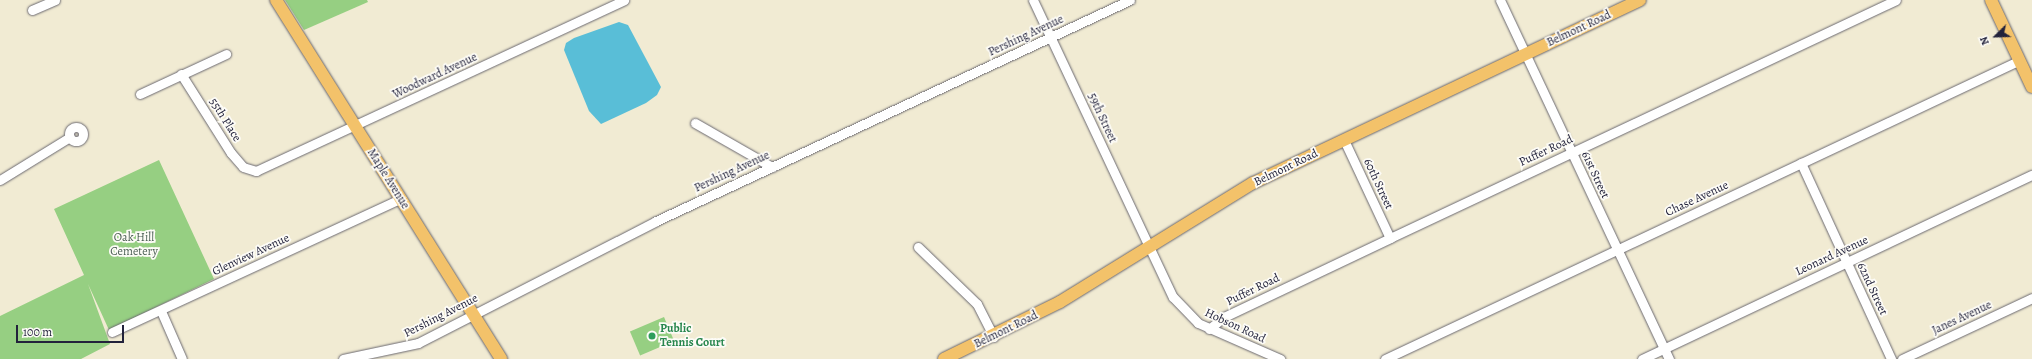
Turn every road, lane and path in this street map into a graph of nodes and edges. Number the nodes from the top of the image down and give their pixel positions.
1 (54, 0) edge
2 (276, 0) edge
3 (624, 0) edge
4 (1032, 0) edge
5 (1130, 0) edge
6 (1500, 0) edge
7 (1640, 0) edge
8 (1896, 0) edge
9 (1991, 0) edge
10 (32, 10) dead end
11 (1050, 38) junction
12 (226, 54) dead end
13 (1526, 54) junction
14 (2020, 60) junction
15 (181, 74) junction
16 (2032, 87) edge
17 (140, 94) dead end
18 (695, 123) dead end
19 (355, 126) junction
20 (70, 137) dead end
21 (1344, 140) junction
22 (1572, 153) junction
23 (1801, 163) junction
24 (772, 166) junction
25 (256, 171) joint
26 (2032, 175) edge
27 (0, 180) edge
28 (400, 199) junction
29 (1390, 238) junction
30 (918, 247) dead end
31 (1148, 247) junction
32 (1617, 250) junction
33 (1846, 262) junction
34 (2032, 298) edge
35 (161, 312) junction
36 (472, 313) junction
37 (1209, 329) junction
38 (112, 332) dead end
39 (994, 337) junction
40 (1664, 349) junction
41 (182, 359) edge
42 (343, 359) edge
43 (501, 359) edge
44 (944, 359) edge
45 (1280, 359) edge
46 (1385, 359) edge
47 (1642, 359) edge
48 (1669, 359) edge
49 (1891, 359) edge
50 (1902, 359) edge

1 - 10 street
2 - 19 main road, Maple Avenue
3 - 19 street, Woodward Avenue
4 - 11 street, 59th Street
5 - 11 street, Pershing Avenue
6 - 13 street, 61st Street
7 - 13 main road, Belmont Road
8 - 22 street, Puffer Road
9 - 14 main road
11 - 24 street, Pershing Avenue
11 - 31 street, 59th Street
12 - 15 street
13 - 21 main road, Belmont Road
13 - 22 street, 61st Street
14 - 16 main road
14 - 23 street, Chase Avenue
15 - 17 street
15 - 25 street, 55th Place
18 - 24 street
19 - 25 street, Woodward Avenue
19 - 28 main road, Maple Avenue
20 - 27 street
21 - 29 street, 60th Street
21 - 31 main road, Belmont Road
22 - 29 street, Puffer Road
22 - 32 street, 61st Street
23 - 32 street, Chase Avenue
23 - 33 street, 62nd Street
24 - 36 street, Pershing Avenue
26 - 33 street, Leonard Avenue
28 - 35 street, Glenview Avenue
28 - 36 main road, Maple Avenue
29 - 37 street, Puffer Road
30 - 39 street
31 - 37 street, Hobson Road
31 - 39 main road, Belmont Road
32 - 40 street, 61st Street
32 - 46 street, Chase Avenue
33 - 40 street, Leonard Avenue
33 - 49 street, 62nd Street
34 - 50 street, Janes Avenue
35 - 38 street, Glenview Avenue
35 - 41 street
36 - 42 street, Pershing Avenue
36 - 43 main road, Maple Avenue
37 - 45 street, Hobson Road
39 - 44 main road, Belmont Road
40 - 47 street, Leonard Avenue
40 - 48 street, 61st Street

